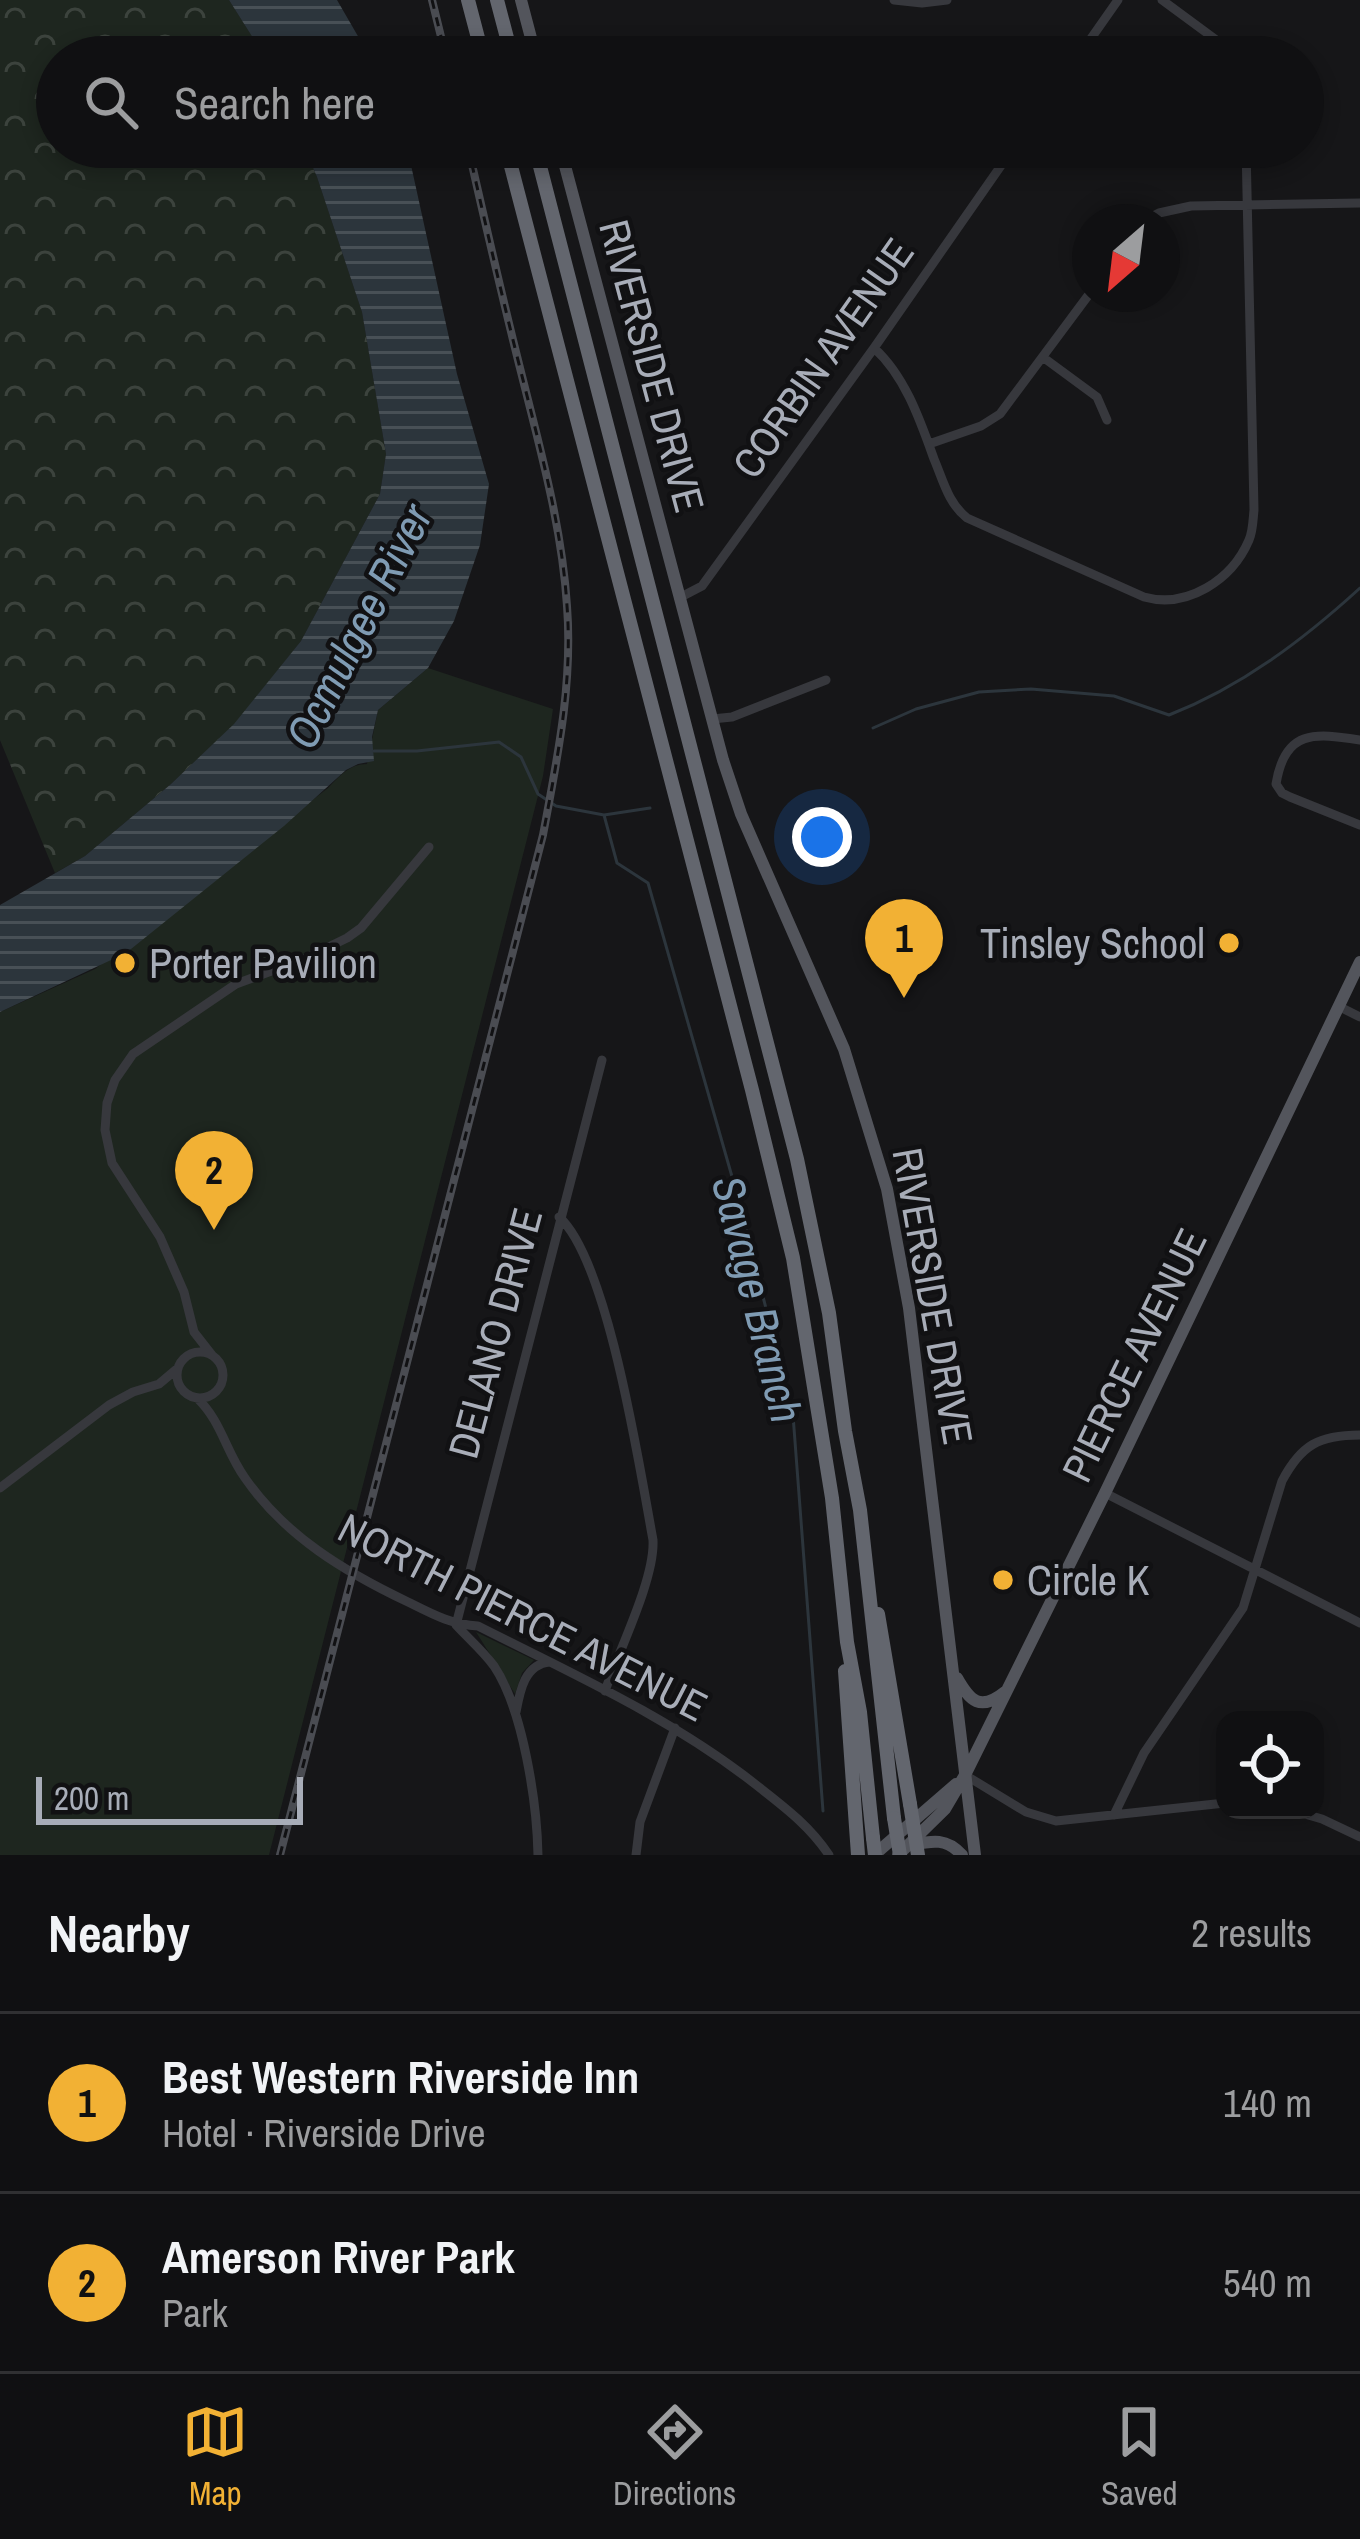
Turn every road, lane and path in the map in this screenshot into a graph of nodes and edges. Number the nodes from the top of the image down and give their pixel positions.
1 (468, 0) edge
2 (497, 0) edge
3 (521, 0) edge
4 (894, 0) edge
5 (947, 0) edge
6 (1118, 0) edge
7 (1162, 0) edge
8 (477, 36) edge
9 (506, 36) edge
10 (530, 36) edge
11 (1093, 36) edge
12 (1209, 36) edge
13 (511, 168) edge
14 (540, 168) edge
15 (565, 168) edge
16 (999, 168) edge
17 (1246, 168) edge
18 (1360, 203) edge
19 (1247, 206) junction
20 (1180, 208) edge
21 (1077, 312) edge
22 (874, 348) junction
23 (1044, 358) junction
24 (1107, 421) dead end
25 (929, 444) junction
26 (678, 598) junction
27 (826, 680) dead end
28 (712, 719) junction
29 (1360, 740) edge
30 (1360, 825) edge
31 (429, 847) dead end
32 (1360, 962) edge
33 (1338, 1006) junction
34 (1360, 1017) edge
35 (602, 1060) dead end
36 (559, 1216) junction
37 (194, 1332) junction
38 (212, 1355) junction
39 (186, 1357) junction
40 (178, 1368) junction
41 (159, 1384) junction
42 (221, 1387) junction
43 (183, 1391) junction
44 (197, 1398) junction
45 (215, 1415) junction
46 (1360, 1436) edge
47 (0, 1488) edge
48 (1105, 1493) junction
49 (866, 1555) junction
50 (1253, 1571) junction
51 (1360, 1623) edge
52 (456, 1625) junction
53 (847, 1642) junction
54 (550, 1662) junction
55 (953, 1672) junction
56 (605, 1691) junction
57 (1006, 1692) junction
58 (516, 1713) junction
59 (675, 1728) junction
60 (965, 1775) junction
61 (1216, 1804) edge
62 (1114, 1815) junction
63 (1322, 1819) edge
64 (1360, 1837) edge
65 (858, 1852) edge
66 (906, 1852) edge
67 (538, 1855) edge
68 (636, 1855) edge
69 (829, 1855) edge
70 (875, 1855) edge
71 (962, 1855) edge
72 (975, 1855) edge

1 - 8 highway
2 - 9 highway
3 - 10 main road
4 - 5 street
6 - 11 street
7 - 12 street
13 - 53 highway
14 - 49 highway
15 - 26 main road, RIVERSIDE DRIVE
16 - 22 street, CORBIN AVENUE
17 - 19 street
18 - 19 street
19 - 20 street
19 - 25 street
21 - 23 street
22 - 25 street
22 - 26 street, CORBIN AVENUE
23 - 24 street
23 - 25 street
26 - 28 main road, RIVERSIDE DRIVE
27 - 28 street
28 - 55 main road, RIVERSIDE DRIVE
29 - 30 street
31 - 37 street
32 - 33 main road, PIERCE AVENUE
33 - 34 street
33 - 48 main road, PIERCE AVENUE
35 - 36 street, DELANO DRIVE
36 - 52 street, DELANO DRIVE
36 - 56 street
37 - 38 street
37 - 39 street
38 - 39 street
38 - 42 street
39 - 40 street
40 - 41 street
40 - 43 street
41 - 43 street
41 - 47 street
42 - 44 street
42 - 45 street
43 - 44 street
44 - 45 street, NORTH PIERCE AVENUE
45 - 52 street, NORTH PIERCE AVENUE
46 - 50 street
48 - 50 street
48 - 57 main road, PIERCE AVENUE
49 - 66 highway, bridge
49 - 66 highway, bridge
50 - 51 street
50 - 62 street
52 - 54 street, NORTH PIERCE AVENUE
52 - 58 street
53 - 65 highway
53 - 70 highway, bridge
54 - 56 street, NORTH PIERCE AVENUE
54 - 58 street
55 - 57 main road
55 - 60 main road, RIVERSIDE DRIVE
56 - 59 street, NORTH PIERCE AVENUE
57 - 60 main road, PIERCE AVENUE
58 - 67 street
59 - 68 street
59 - 69 street, NORTH PIERCE AVENUE
60 - 62 street
60 - 66 main road, PIERCE AVENUE
60 - 70 main road, PIERCE AVENUE
60 - 72 main road, RIVERSIDE DRIVE
61 - 62 street
63 - 64 street
66 - 71 main road

